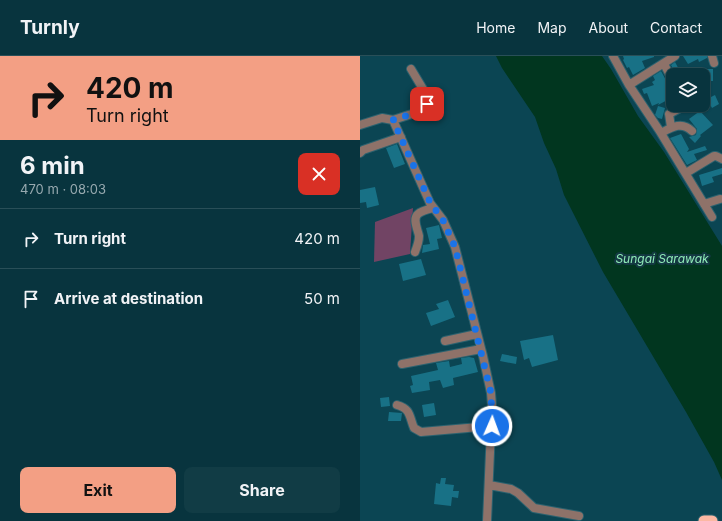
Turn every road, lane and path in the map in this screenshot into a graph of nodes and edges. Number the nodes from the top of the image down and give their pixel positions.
1 (613, 56) edge
2 (675, 56) edge
3 (666, 60) edge
4 (411, 69) dead end
5 (629, 85) junction
6 (673, 112) edge
7 (393, 120) junction
8 (360, 125) edge
9 (671, 127) junction
10 (692, 130) dead end
11 (661, 133) junction
12 (400, 137) junction
13 (360, 153) edge
14 (722, 159) edge
15 (686, 173) junction
16 (720, 199) dead end
17 (704, 204) junction
18 (433, 208) junction
19 (712, 217) dead end
20 (415, 252) dead end
21 (477, 334) junction
22 (445, 341) dead end
23 (481, 349) junction
24 (402, 364) dead end
25 (397, 405) dead end
26 (492, 426) junction
27 (489, 485) junction
28 (579, 516) dead end
29 (487, 521) edge
30 (704, 521) edge
31 (712, 521) edge

1 - 5 street
2 - 3 street
3 - 5 street
4 - 7 street
5 - 11 street
6 - 9 street
7 - 8 street
7 - 12 street
9 - 10 street
9 - 11 street
11 - 15 street
12 - 13 street
12 - 18 street
14 - 15 street
15 - 17 street
16 - 17 street
17 - 19 street
18 - 20 street
18 - 21 street
21 - 22 street
21 - 23 street
23 - 24 street
23 - 26 street
25 - 26 street
26 - 27 street
27 - 28 street
27 - 29 street
30 - 31 highway

